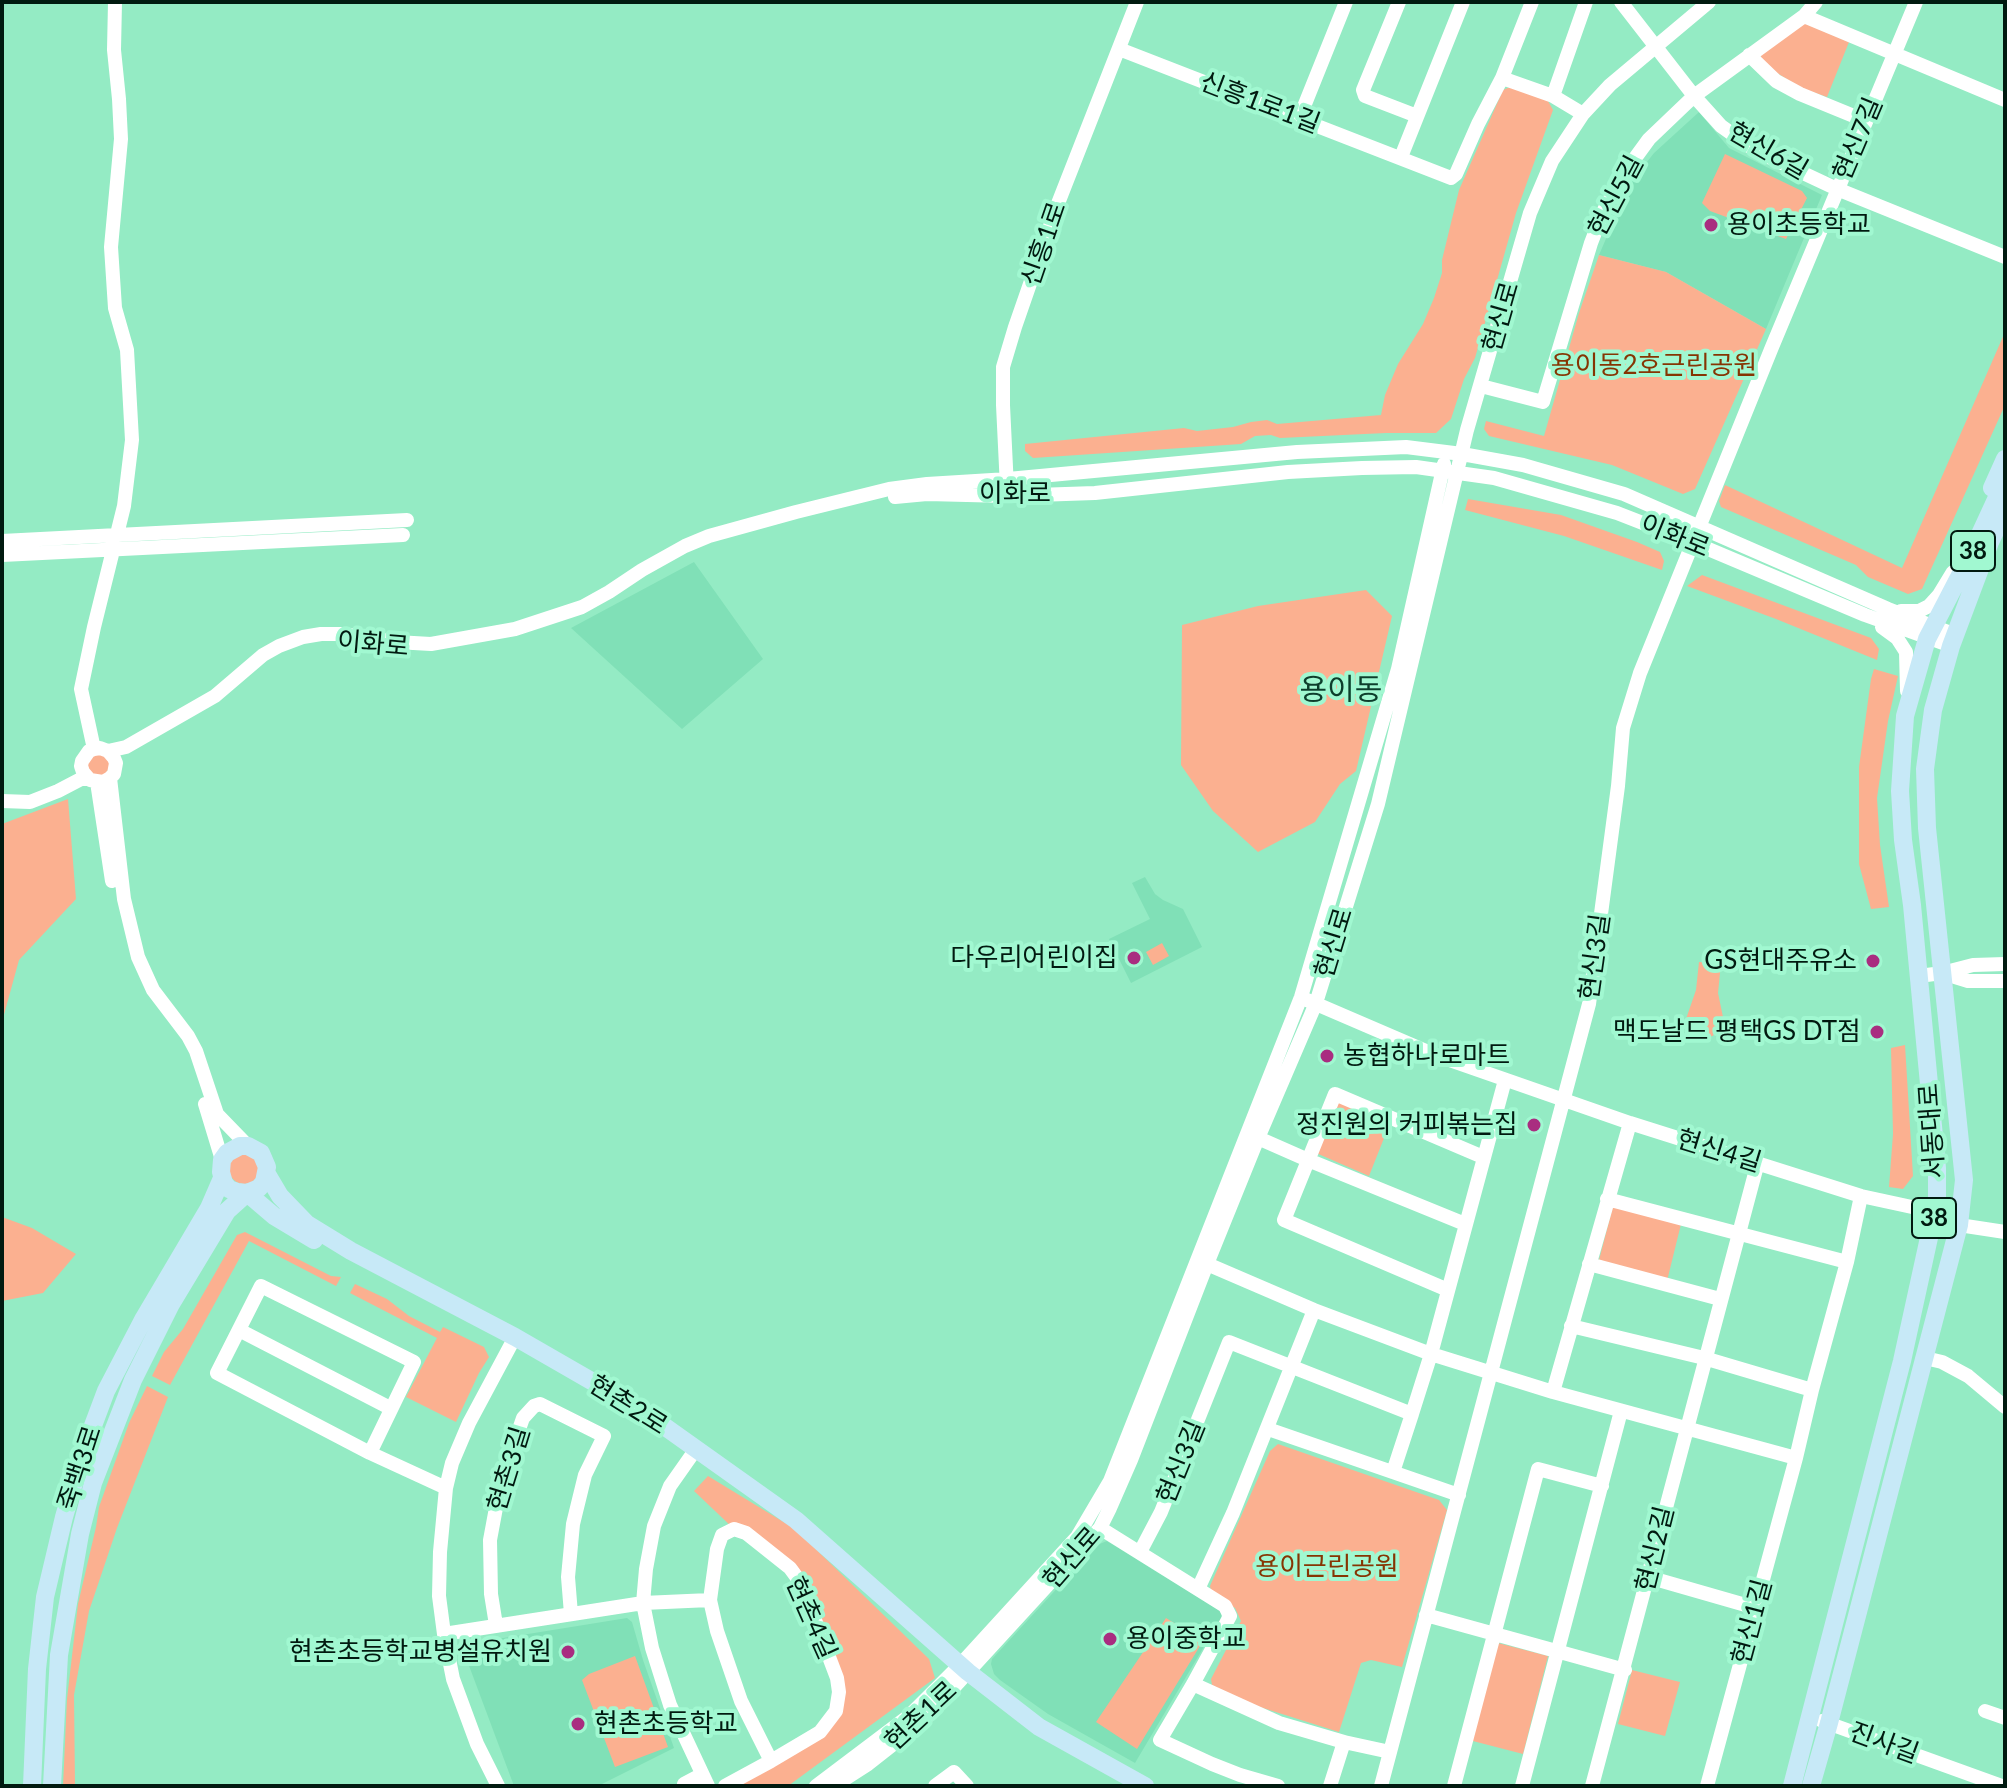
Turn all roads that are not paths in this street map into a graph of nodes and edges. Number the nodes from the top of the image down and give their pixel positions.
1 (115, 2) edge
2 (1137, 2) edge
3 (1346, 2) edge
4 (1399, 2) edge
5 (1463, 2) edge
6 (1532, 2) edge
7 (1586, 2) edge
8 (1621, 2) edge
9 (1709, 2) edge
10 (1816, 2) edge
11 (1916, 2) edge
12 (1804, 16) junction
13 (1655, 46) junction
14 (1119, 49) junction
15 (1894, 54) junction
16 (1749, 55) junction
17 (1502, 78) junction
18 (1553, 96) junction
19 (1694, 96) junction
20 (2005, 100) edge
21 (1583, 114) junction
22 (1417, 116) junction
23 (1299, 119) junction
24 (1866, 121) junction
25 (1401, 157) junction
26 (1837, 189) junction
27 (2005, 257) edge
28 (1481, 386) junction
29 (1446, 452) junction
30 (1462, 454) junction
31 (2005, 459) edge
32 (1450, 473) junction
33 (1008, 479) junction
34 (2005, 480) edge
35 (1007, 496) junction
36 (2005, 511) edge
37 (405, 528) dead end
38 (1700, 528) junction
39 (2005, 535) edge
40 (2, 541) edge
41 (116, 543) junction
42 (1694, 543) junction
43 (2, 555) edge
44 (1958, 565) junction
45 (1888, 609) junction
46 (1865, 615) junction
47 (1932, 628) junction
48 (1953, 641) junction
49 (1905, 716) junction
50 (101, 750) junction
51 (98, 774) junction
52 (2, 799) edge
53 (2005, 964) edge
54 (1942, 973) junction
55 (1919, 976) junction
56 (2005, 981) edge
57 (1308, 1000) junction
58 (1505, 1080) junction
59 (1564, 1100) junction
60 (1630, 1123) junction
61 (1258, 1138) junction
62 (248, 1146) junction
63 (1483, 1157) junction
64 (1308, 1160) junction
65 (1758, 1162) junction
66 (222, 1169) junction
67 (267, 1174) junction
68 (247, 1193) junction
69 (1861, 1196) junction
70 (1607, 1199) junction
71 (1935, 1212) junction
72 (274, 1216) junction
73 (218, 1224) junction
74 (1465, 1224) junction
75 (1959, 1225) junction
76 (2005, 1232) edge
77 (1738, 1235) junction
78 (1847, 1262) junction
79 (1207, 1264) junction
80 (1589, 1264) junction
81 (1448, 1290) junction
82 (1720, 1299) junction
83 (1314, 1310) junction
84 (1571, 1326) junction
85 (239, 1330) junction
86 (512, 1342) junction
87 (1431, 1354) junction
88 (1704, 1358) junction
89 (1925, 1358) junction
90 (1291, 1366) junction
91 (1492, 1374) junction
92 (1812, 1390) junction
93 (1553, 1392) junction
94 (2005, 1407) edge
95 (390, 1408) junction
96 (1621, 1411) junction
97 (1412, 1414) junction
98 (1268, 1429) junction
99 (1686, 1429) junction
100 (696, 1449) junction
101 (370, 1453) junction
102 (1796, 1458) junction
103 (1393, 1472) junction
104 (1602, 1486) junction
105 (446, 1488) junction
106 (1459, 1495) junction
107 (1100, 1528) junction
108 (1140, 1552) junction
109 (1648, 1577) junction
110 (1198, 1589) junction
111 (710, 1600) junction
112 (643, 1603) junction
113 (1756, 1608) junction
114 (571, 1614) junction
115 (1426, 1615) junction
116 (496, 1625) junction
117 (444, 1634) junction
118 (1495, 1634) junction
119 (1559, 1652) junction
120 (964, 1669) junction
121 (1625, 1670) junction
122 (1193, 1684) junction
123 (1985, 1711) dead end
124 (1811, 1717) junction
125 (2005, 1718) edge
126 (1829, 1723) junction
127 (1344, 1742) junction
128 (1390, 1752) junction
129 (771, 1761) junction
130 (705, 1780) edge
131 (684, 1784) edge
132 (32, 1786) edge
133 (52, 1786) edge
134 (498, 1786) edge
135 (725, 1786) edge
136 (816, 1786) edge
137 (834, 1786) edge
138 (935, 1786) edge
139 (967, 1786) edge
140 (1145, 1786) edge
141 (1278, 1786) edge
142 (1330, 1786) edge
143 (1381, 1786) edge
144 (1454, 1786) edge
145 (1522, 1786) edge
146 (1592, 1786) edge
147 (1707, 1786) edge
148 (1792, 1786) edge
149 (1811, 1786) edge
150 (2002, 1786) edge

1 - 41 street
2 - 14 street, 신흥1로
3 - 23 street
4 - 22 street
5 - 22 street
6 - 17 street, 신흥1로1길
7 - 18 street
8 - 13 street, 현신6길
9 - 13 street, 현신로
10 - 12 street, 현신5길
11 - 15 street, 현신7길
12 - 15 street
12 - 16 street, 현신5길
13 - 19 street, 현신6길
13 - 21 street, 현신로
14 - 23 street, 신흥1로1길
14 - 33 street, 신흥1로
15 - 20 street
15 - 24 street, 현신7길
16 - 19 street, 현신5길
16 - 24 street
17 - 18 street
17 - 25 street, 신흥1로1길
18 - 21 street
19 - 26 street, 현신6길
19 - 28 street, 현신5길
21 - 28 street, 현신로
22 - 25 street
23 - 25 street, 신흥1로1길
24 - 26 street, 현신7길
26 - 27 street, 현신6길
26 - 38 street, 현신7길
28 - 30 street, 현신로
29 - 30 street, 이화로
29 - 32 street, 현신로
29 - 33 street, 이화로
30 - 32 street, 현신로
30 - 38 street, 이화로
31 - 44 main road
32 - 35 street, 이화로
32 - 42 street, 이화로
32 - 57 street, 현신로
33 - 35 street, 신흥1로
33 - 50 street, 이화로
34 - 47 main road, 서동대로 / 38
35 - 51 street, 이화로
36 - 48 main road, 서동대로 / 38
37 - 41 street
38 - 42 street, 현신7길
38 - 45 street, 이화로
39 - 48 main road
40 - 41 street
41 - 43 street
41 - 50 street
42 - 46 street, 이화로
42 - 59 street, 현신3길
44 - 45 street
44 - 47 main road
45 - 47 street, 이화로
46 - 47 street, 이화로
46 - 49 street
47 - 48 street
47 - 49 main road, 서동대로 / 38
48 - 54 main road, 서동대로 / 38
49 - 55 main road, 서동대로 / 38
50 - 51 street
50 - 51 street
51 - 52 street, 이화로
51 - 62 street
51 - 66 street
53 - 54 street
54 - 55 street
54 - 56 street
54 - 75 main road, 서동대로 / 38
55 - 71 main road, 서동대로 / 38
57 - 58 street, 현신4길
57 - 61 street, 현신로
57 - 120 street, 현신로
58 - 59 street, 현신4길
58 - 63 street
59 - 60 street, 현신4길
59 - 91 street, 현신3길
60 - 65 street, 현신4길
60 - 70 street
61 - 64 street
61 - 79 street, 현신로
62 - 66 main road
62 - 67 main road
63 - 64 street
63 - 74 street
64 - 74 street
64 - 81 street
65 - 69 street, 현신4길
65 - 77 street, 현신2길
66 - 68 main road
66 - 132 main road, 죽백3로
67 - 68 main road
67 - 86 main road, 현촌2로
68 - 72 main road, 현촌2로
68 - 73 main road, 죽백3로
69 - 71 street, 현신4길
69 - 78 street, 현신1길
70 - 77 street
70 - 80 street
71 - 124 main road, 서동대로 / 38
72 - 73 main road
72 - 86 main road, 현촌2로
73 - 133 main road, 죽백3로
74 - 81 street
75 - 76 street
75 - 89 main road, 서동대로 / 38
77 - 78 street
77 - 82 street, 현신2길
78 - 92 street, 현신1길
79 - 83 street
79 - 107 street, 현신로
80 - 82 street
80 - 84 street
81 - 87 street
82 - 88 street, 현신2길
83 - 87 street
83 - 90 street
84 - 88 street
84 - 93 street
85 - 95 street
85 - 95 street
85 - 101 street
86 - 100 main road, 현촌2로
86 - 105 street, 현촌3길
87 - 91 street
87 - 97 street
88 - 92 street
88 - 99 street, 현신2길
89 - 94 street
89 - 126 main road, 서동대로 / 38
90 - 97 street, 현신3길
90 - 98 street
90 - 108 street, 현신3길
91 - 93 street
91 - 106 street, 현신3길
92 - 102 street, 현신1길
93 - 96 street
95 - 101 street
96 - 99 street
96 - 104 street
97 - 103 street
98 - 103 street
98 - 110 street
99 - 102 street
99 - 109 street, 현신2길
100 - 112 street
100 - 120 main road, 현촌2로
101 - 105 street
102 - 113 street, 현신1길
103 - 106 street
104 - 118 street
104 - 119 street
105 - 117 street, 현촌3길
106 - 115 street, 현신3길
107 - 108 street
107 - 120 street, 현신로
108 - 110 street
109 - 113 street
109 - 121 street, 현신2길
110 - 122 street
111 - 112 street
111 - 129 street, 현촌4길
111 - 129 street, 현촌4길
112 - 114 street
112 - 130 street
113 - 147 street, 현신1길
114 - 116 street
114 - 116 street, 현촌3길
115 - 118 street
115 - 128 street, 현신3길
116 - 117 street
117 - 134 street, 현촌3길
118 - 119 street
118 - 144 street
119 - 121 street
119 - 145 street
120 - 136 street, 현신로
120 - 137 street, 현촌1로
120 - 140 main road
121 - 146 street, 현신2길
122 - 127 street
122 - 141 street
123 - 125 street
124 - 126 street, 진사길
124 - 148 main road, 서동대로 / 38
126 - 149 main road, 서동대로 / 38
126 - 150 street, 진사길
127 - 128 street
127 - 142 street
128 - 143 street, 현신3길
129 - 135 street, 현촌4길
130 - 131 street
138 - 139 street

